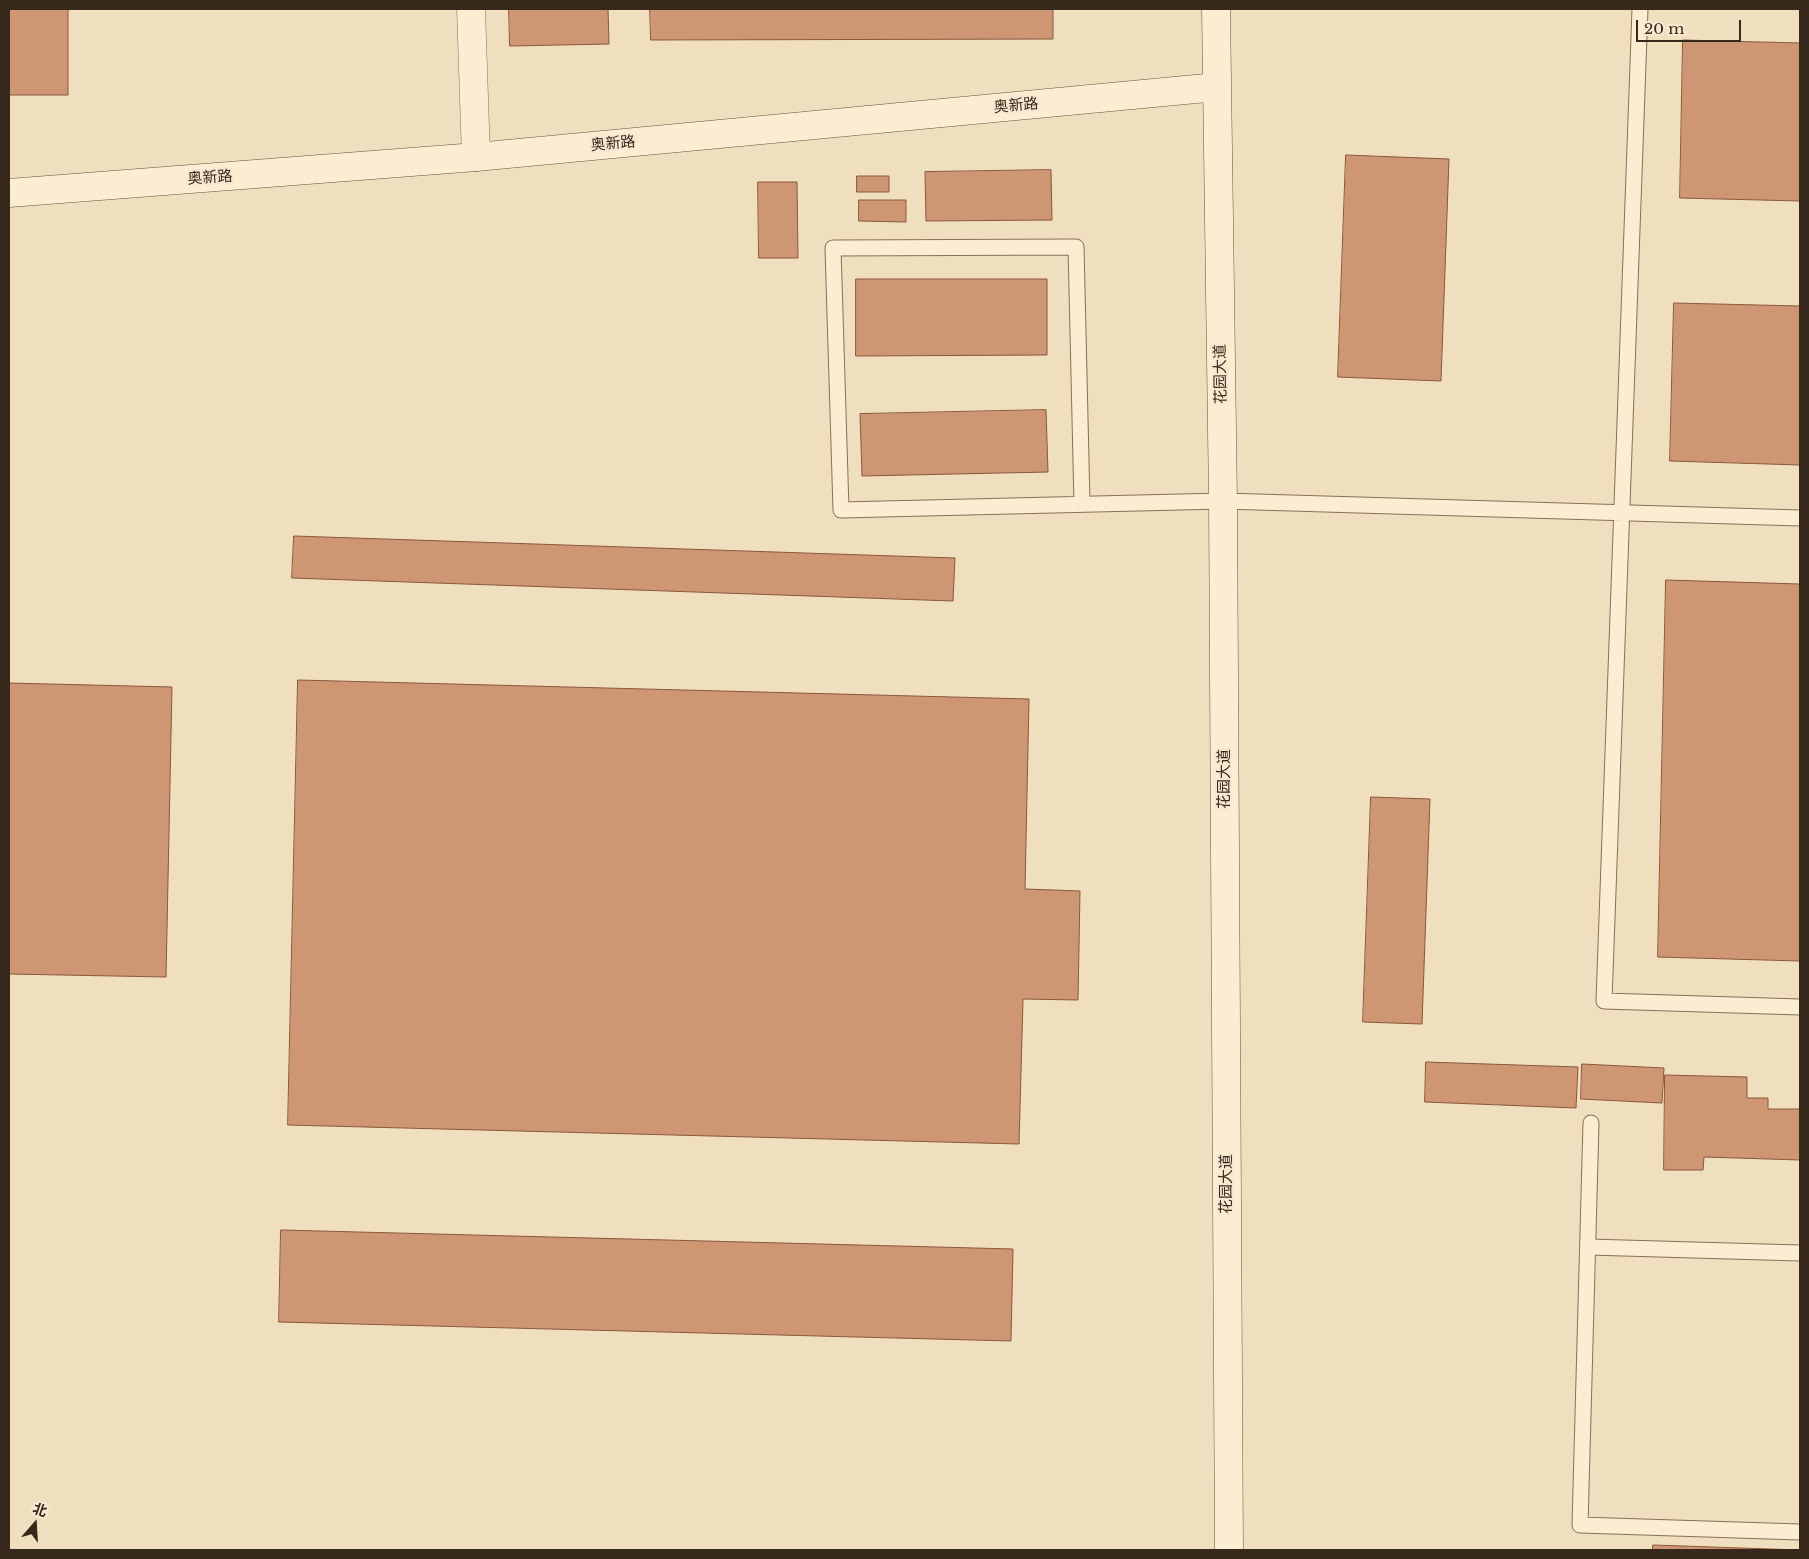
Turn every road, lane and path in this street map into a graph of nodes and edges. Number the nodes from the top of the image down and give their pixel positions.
1 (471, 9) edge
2 (1216, 9) edge
3 (1640, 9) edge
4 (1217, 86) junction
5 (476, 157) junction
6 (9, 194) edge
7 (1224, 501) junction
8 (1082, 504) junction
9 (1622, 513) junction
10 (1800, 518) edge
11 (1800, 1007) edge
12 (1591, 1123) dead end
13 (1588, 1247) junction
14 (1800, 1254) edge
15 (1800, 1532) edge
16 (1229, 1550) edge

1 - 5 street
2 - 4 street, 花园大道
3 - 9 lane
4 - 5 street, 奥新路
4 - 7 street, 花园大道
5 - 6 street, 奥新路
7 - 8 lane
7 - 9 lane
7 - 16 street, 花园大道
8 - 8 lane
9 - 10 lane
9 - 11 lane
12 - 13 lane
13 - 14 lane
13 - 15 lane

